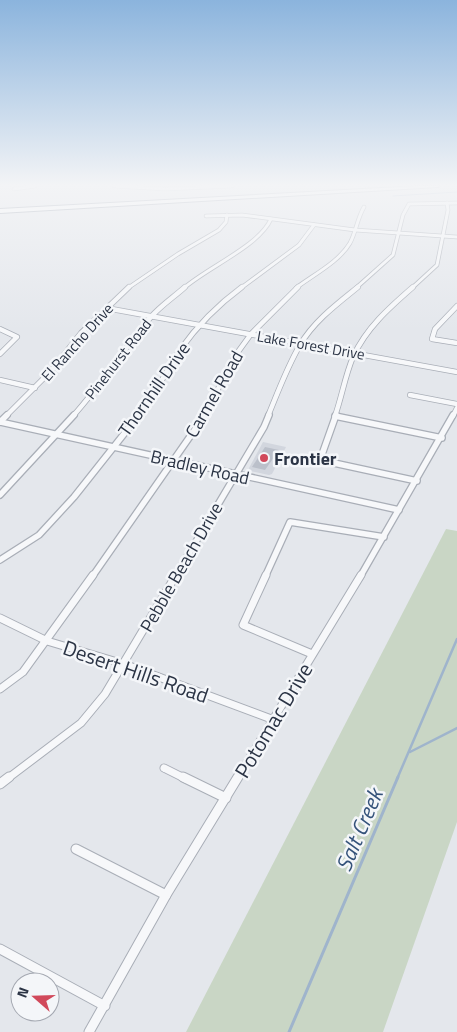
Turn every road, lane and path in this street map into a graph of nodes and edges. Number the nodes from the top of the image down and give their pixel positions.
1 (212, 234) edge
2 (262, 234) edge
3 (307, 234) edge
4 (353, 234) edge
5 (400, 234) edge
6 (426, 234) edge
7 (444, 235) junction
8 (457, 236) edge
9 (457, 306) edge
10 (106, 308) junction
11 (152, 316) junction
12 (200, 325) junction
13 (0, 329) edge
14 (251, 334) junction
15 (301, 343) junction
16 (457, 343) edge
17 (355, 353) junction
18 (0, 354) edge
19 (457, 372) edge
20 (0, 380) edge
21 (35, 388) junction
22 (410, 395) dead end
23 (457, 404) edge
24 (457, 408) edge
25 (335, 416) junction
26 (0, 422) edge
27 (55, 434) junction
28 (442, 438) junction
29 (113, 447) junction
30 (173, 461) junction
31 (236, 475) junction
32 (417, 481) junction
33 (0, 496) edge
34 (399, 510) junction
35 (384, 537) junction
36 (0, 560) edge
37 (0, 618) edge
38 (46, 641) junction
39 (312, 654) junction
40 (124, 664) junction
41 (0, 689) edge
42 (274, 720) junction
43 (164, 768) dead end
44 (0, 784) edge
45 (226, 798) junction
46 (76, 848) dead end
47 (166, 896) junction
48 (0, 949) edge
49 (105, 1006) junction
50 (88, 1032) edge

1 - 10 street, El Rancho Drive
2 - 11 street, Pinehurst Road
3 - 12 street, Thornhill Drive
4 - 14 street, Carmel Road
5 - 15 street, Pebble Beach Drive
6 - 7 street
7 - 8 street
7 - 17 street
9 - 16 street
10 - 11 street, Lake Forest Drive
10 - 21 street, El Rancho Drive
11 - 12 street, Lake Forest Drive
11 - 27 street, Pinehurst Road
12 - 14 street, Lake Forest Drive
12 - 29 street, Thornhill Drive
13 - 18 street
14 - 15 street, Lake Forest Drive
14 - 30 street, Carmel Road
15 - 17 street, Lake Forest Drive
15 - 31 street, Pebble Beach Drive
17 - 19 street, Lake Forest Drive
17 - 25 street
20 - 21 street
21 - 26 street, El Rancho Drive
22 - 23 street
24 - 28 street, Potomac Drive
25 - 28 street
25 - 32 street
26 - 27 street, Bradley Road
27 - 29 street, Bradley Road
27 - 33 street, Pinehurst Road
28 - 32 street, Potomac Drive
29 - 30 street, Bradley Road
29 - 36 street, Thornhill Drive
30 - 31 street, Bradley Road
30 - 38 street, Carmel Road
31 - 34 street, Bradley Road
31 - 40 street, Pebble Beach Drive
32 - 34 street, Potomac Drive
34 - 35 street, Potomac Drive
35 - 39 street, Potomac Drive
35 - 39 street
37 - 38 street, Desert Hills Road
38 - 40 street, Desert Hills Road
38 - 41 street, Carmel Road
39 - 42 street, Potomac Drive
40 - 42 street, Desert Hills Road
40 - 44 street, Pebble Beach Drive
42 - 45 street, Potomac Drive
43 - 45 street
45 - 47 street, Potomac Drive
46 - 47 street
47 - 49 street, Potomac Drive
48 - 49 street
49 - 50 street, Potomac Drive

